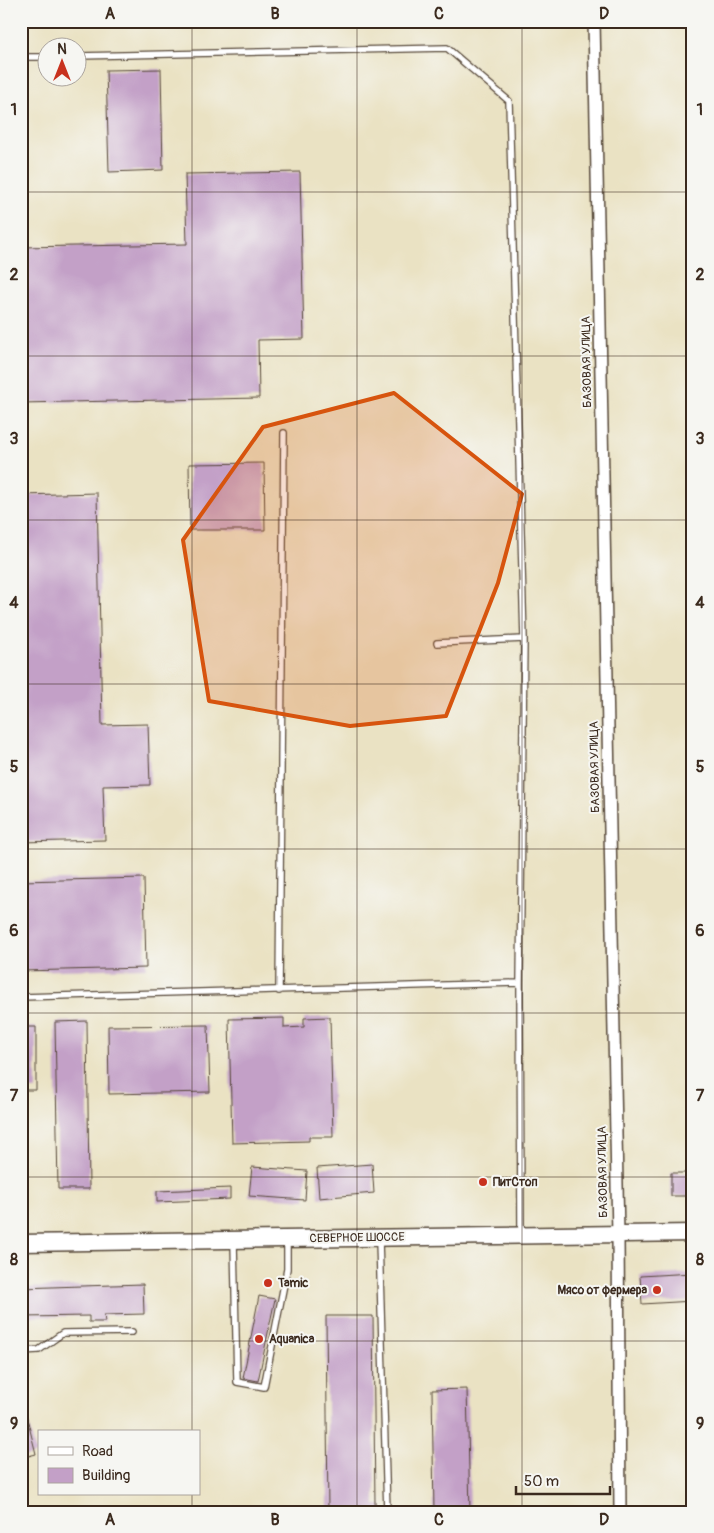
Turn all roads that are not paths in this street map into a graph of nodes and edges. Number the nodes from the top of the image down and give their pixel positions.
1 (594, 21) edge
2 (88, 56) edge
3 (21, 57) edge
4 (38, 57) edge
5 (284, 433) dead end
6 (524, 639) junction
7 (437, 643) dead end
8 (520, 983) junction
9 (279, 991) junction
10 (21, 997) edge
11 (618, 1234) junction
12 (693, 1234) edge
13 (522, 1235) junction
14 (378, 1238) junction
15 (287, 1239) junction
16 (234, 1240) junction
17 (21, 1243) edge
18 (132, 1332) dead end
19 (21, 1351) edge
20 (387, 1512) edge
21 (620, 1512) edge

1 - 11 street, БАЗОВАЯ УЛИЦА
2 - 6 lane
3 - 4 lane
5 - 9 lane
6 - 7 lane
6 - 8 lane
8 - 9 lane
8 - 13 lane
9 - 10 lane
11 - 12 main road, СЕВЕРНОЕ ШОССЕ
11 - 13 main road, СЕВЕРНОЕ ШОССЕ
11 - 21 street, БАЗОВАЯ УЛИЦА
13 - 14 main road, СЕВЕРНОЕ ШОССЕ
14 - 15 main road, СЕВЕРНОЕ ШОССЕ
14 - 20 lane
15 - 16 main road, СЕВЕРНОЕ ШОССЕ
15 - 16 lane
16 - 17 main road, СЕВЕРНОЕ ШОССЕ
18 - 19 lane

